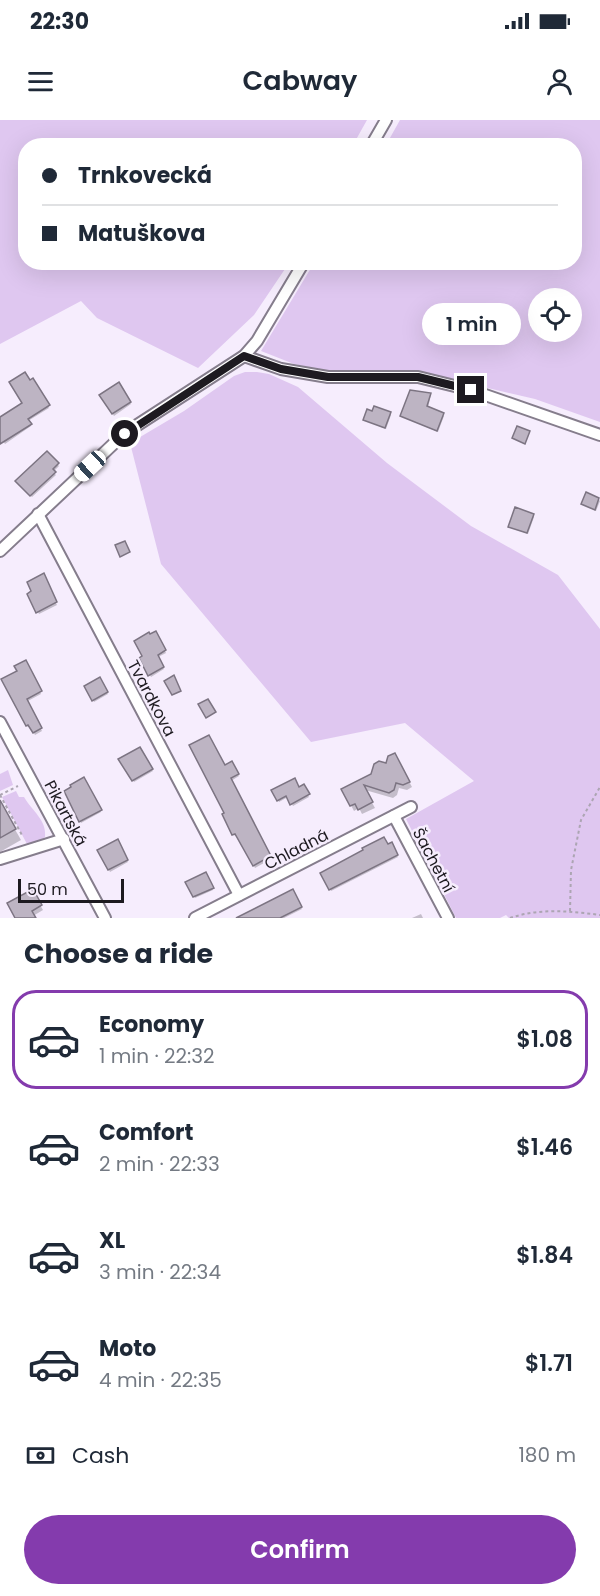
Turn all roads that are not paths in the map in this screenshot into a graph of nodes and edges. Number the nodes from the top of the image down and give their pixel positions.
1 (386, 120) edge
2 (376, 138) edge
3 (299, 270) edge
4 (244, 356) junction
5 (600, 435) edge
6 (39, 514) junction
7 (0, 551) edge
8 (0, 722) edge
9 (411, 807) dead end
10 (394, 816) junction
11 (64, 839) junction
12 (0, 859) edge
13 (239, 896) junction
14 (105, 918) edge
15 (195, 918) edge
16 (448, 918) edge

1 - 2 street
3 - 4 street
4 - 5 street
4 - 6 street
6 - 7 street
6 - 13 street, Tvardkova
8 - 11 street, Pikartská
9 - 10 street, Chladná
10 - 13 street, Chladná
10 - 16 street, Šachetní
11 - 12 street
11 - 14 street, Pikartská
13 - 15 street, Chladná

